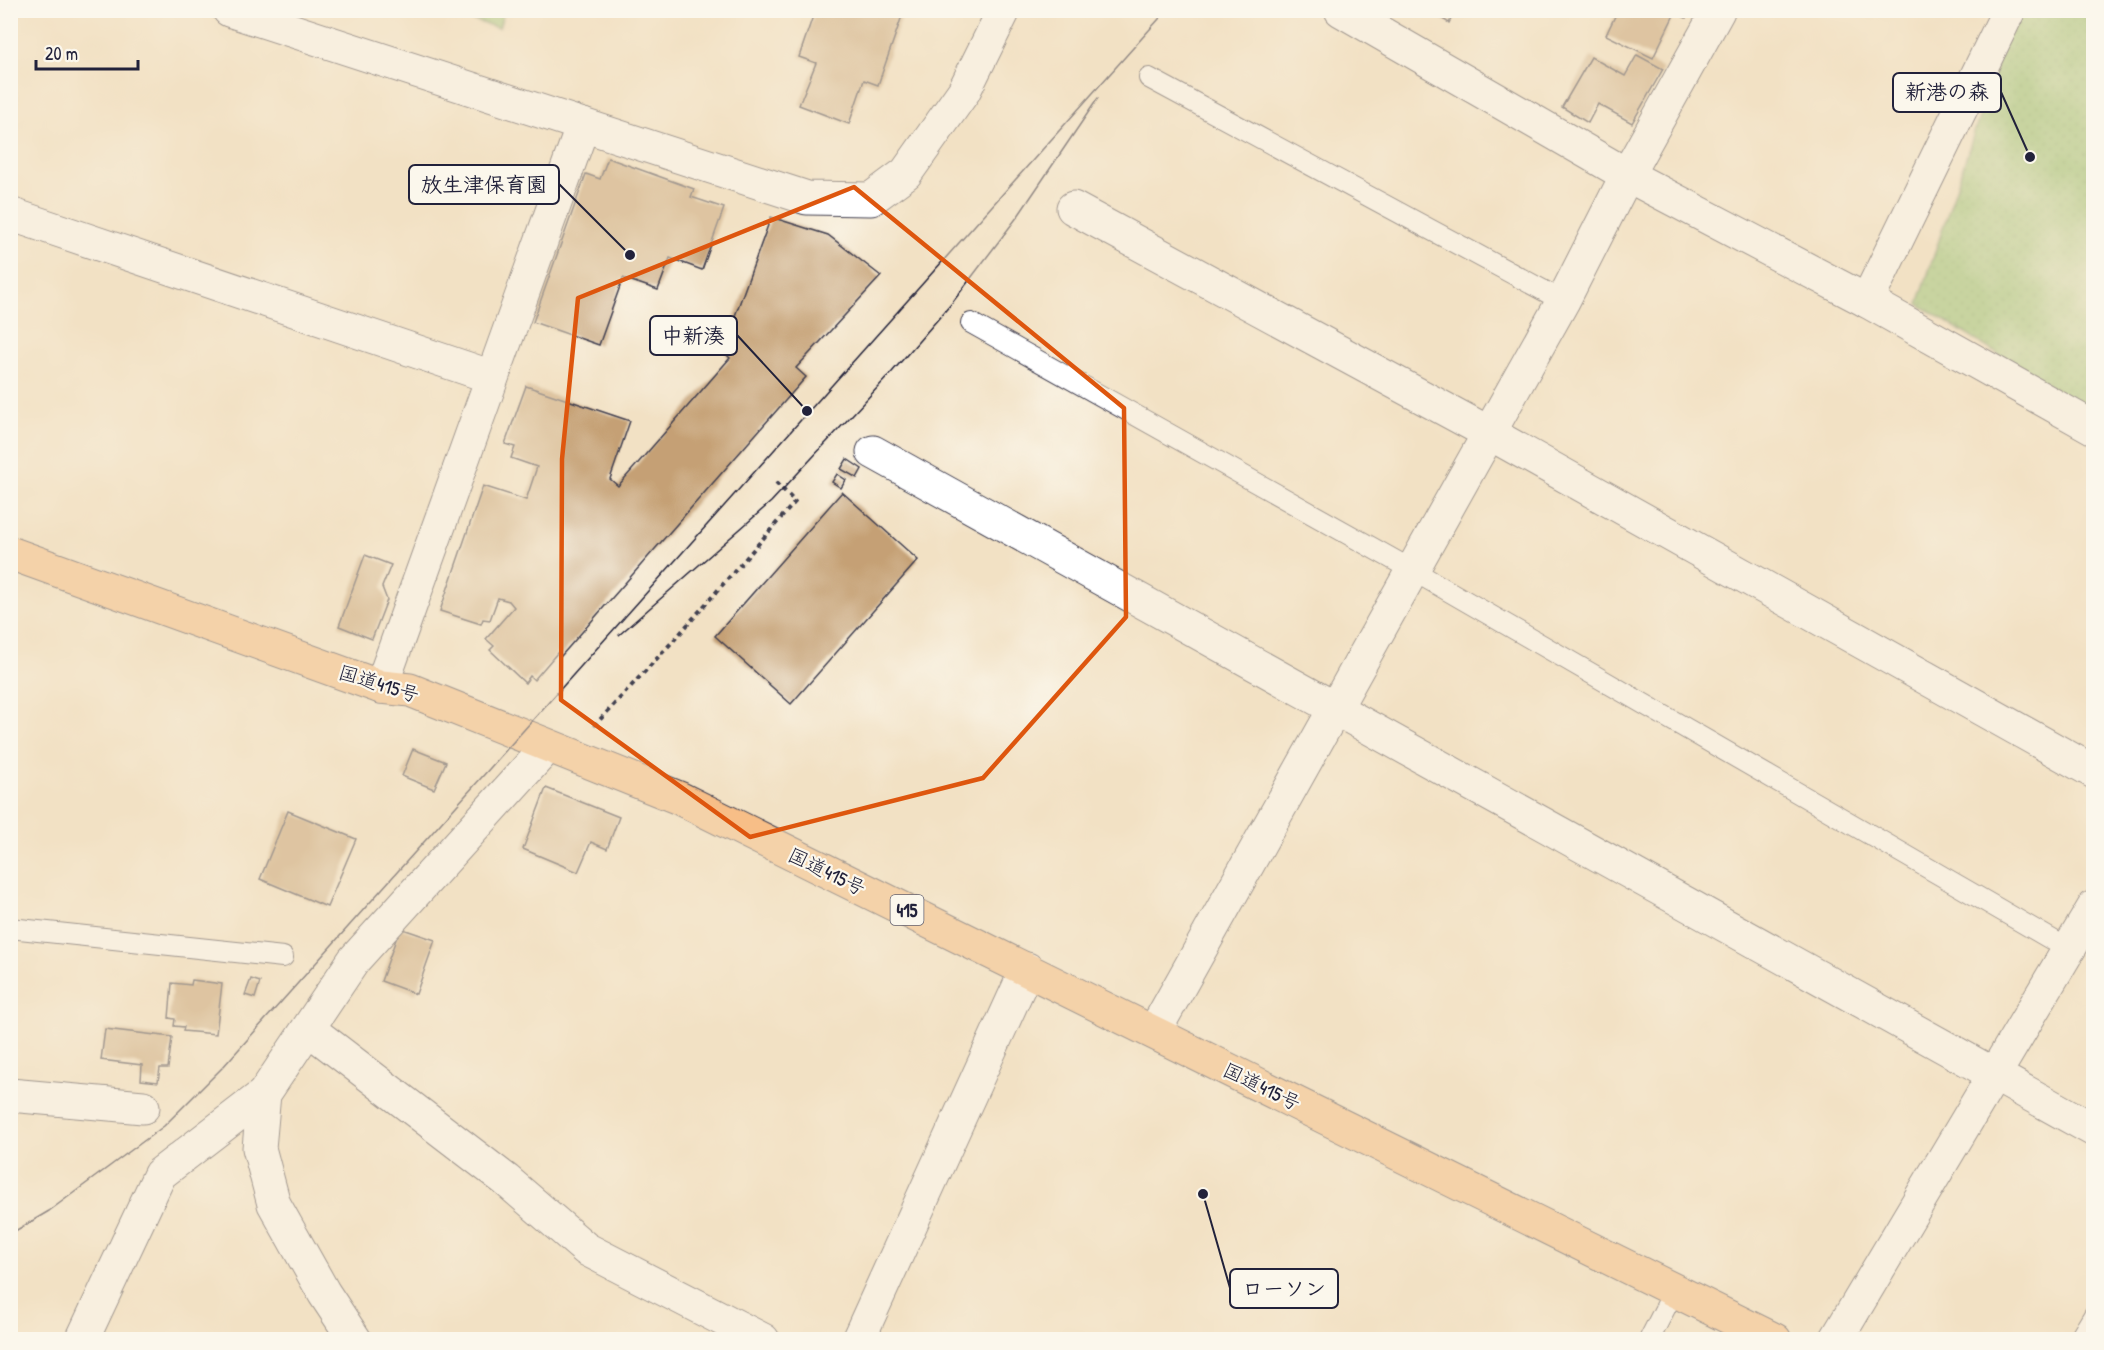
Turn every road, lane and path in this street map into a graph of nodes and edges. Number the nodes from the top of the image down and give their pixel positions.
1 (229, 10) edge
2 (1004, 10) edge
3 (1341, 10) edge
4 (2009, 10) edge
5 (1718, 11) edge
6 (1149, 78) dead end
7 (583, 124) junction
8 (1627, 175) junction
9 (1073, 208) dead end
10 (10, 214) edge
11 (1563, 301) junction
12 (1868, 301) junction
13 (971, 323) dead end
14 (492, 377) junction
15 (2094, 428) edge
16 (1489, 433) junction
17 (873, 452) dead end
18 (774, 480) dead end
19 (10, 553) edge
20 (1412, 570) junction
21 (381, 687) junction
22 (1335, 709) junction
23 (587, 734) dead end
24 (548, 746) junction
25 (2094, 772) edge
26 (2094, 907) edge
27 (10, 928) edge
28 (2068, 949) junction
29 (283, 957) dead end
30 (1027, 969) junction
31 (310, 1030) junction
32 (1154, 1032) junction
33 (1994, 1076) junction
34 (264, 1094) junction
35 (10, 1095) edge
36 (143, 1107) dead end
37 (2094, 1130) edge
38 (1674, 1291) junction
39 (2094, 1315) edge
40 (82, 1340) edge
41 (354, 1340) edge
42 (763, 1340) edge
43 (858, 1340) edge
44 (1649, 1340) edge
45 (1774, 1340) edge
46 (1836, 1340) edge
47 (2079, 1340) edge

1 - 7 street
2 - 7 street
3 - 8 street
4 - 12 street
5 - 8 street
6 - 11 lane
7 - 14 street
8 - 11 street
8 - 12 street
9 - 16 street
10 - 14 street
11 - 16 street
12 - 15 street
13 - 20 lane
14 - 21 street
16 - 20 street
16 - 25 street
17 - 22 street
18 - 23 path
19 - 21 highway, 国道415号 / 415
20 - 22 street
20 - 28 lane
21 - 24 highway, 国道415号 / 415
22 - 32 street
22 - 33 street
24 - 30 highway, 国道415号 / 415
24 - 31 street
26 - 28 street
27 - 29 lane
28 - 33 street
30 - 32 highway, 国道415号 / 415
30 - 43 street
31 - 34 street
31 - 42 street
32 - 38 highway, 国道415号 / 415
33 - 37 street
33 - 46 street
34 - 40 street
34 - 41 street
35 - 36 street
38 - 44 lane
38 - 45 highway, 国道415号 / 415
39 - 47 lane

